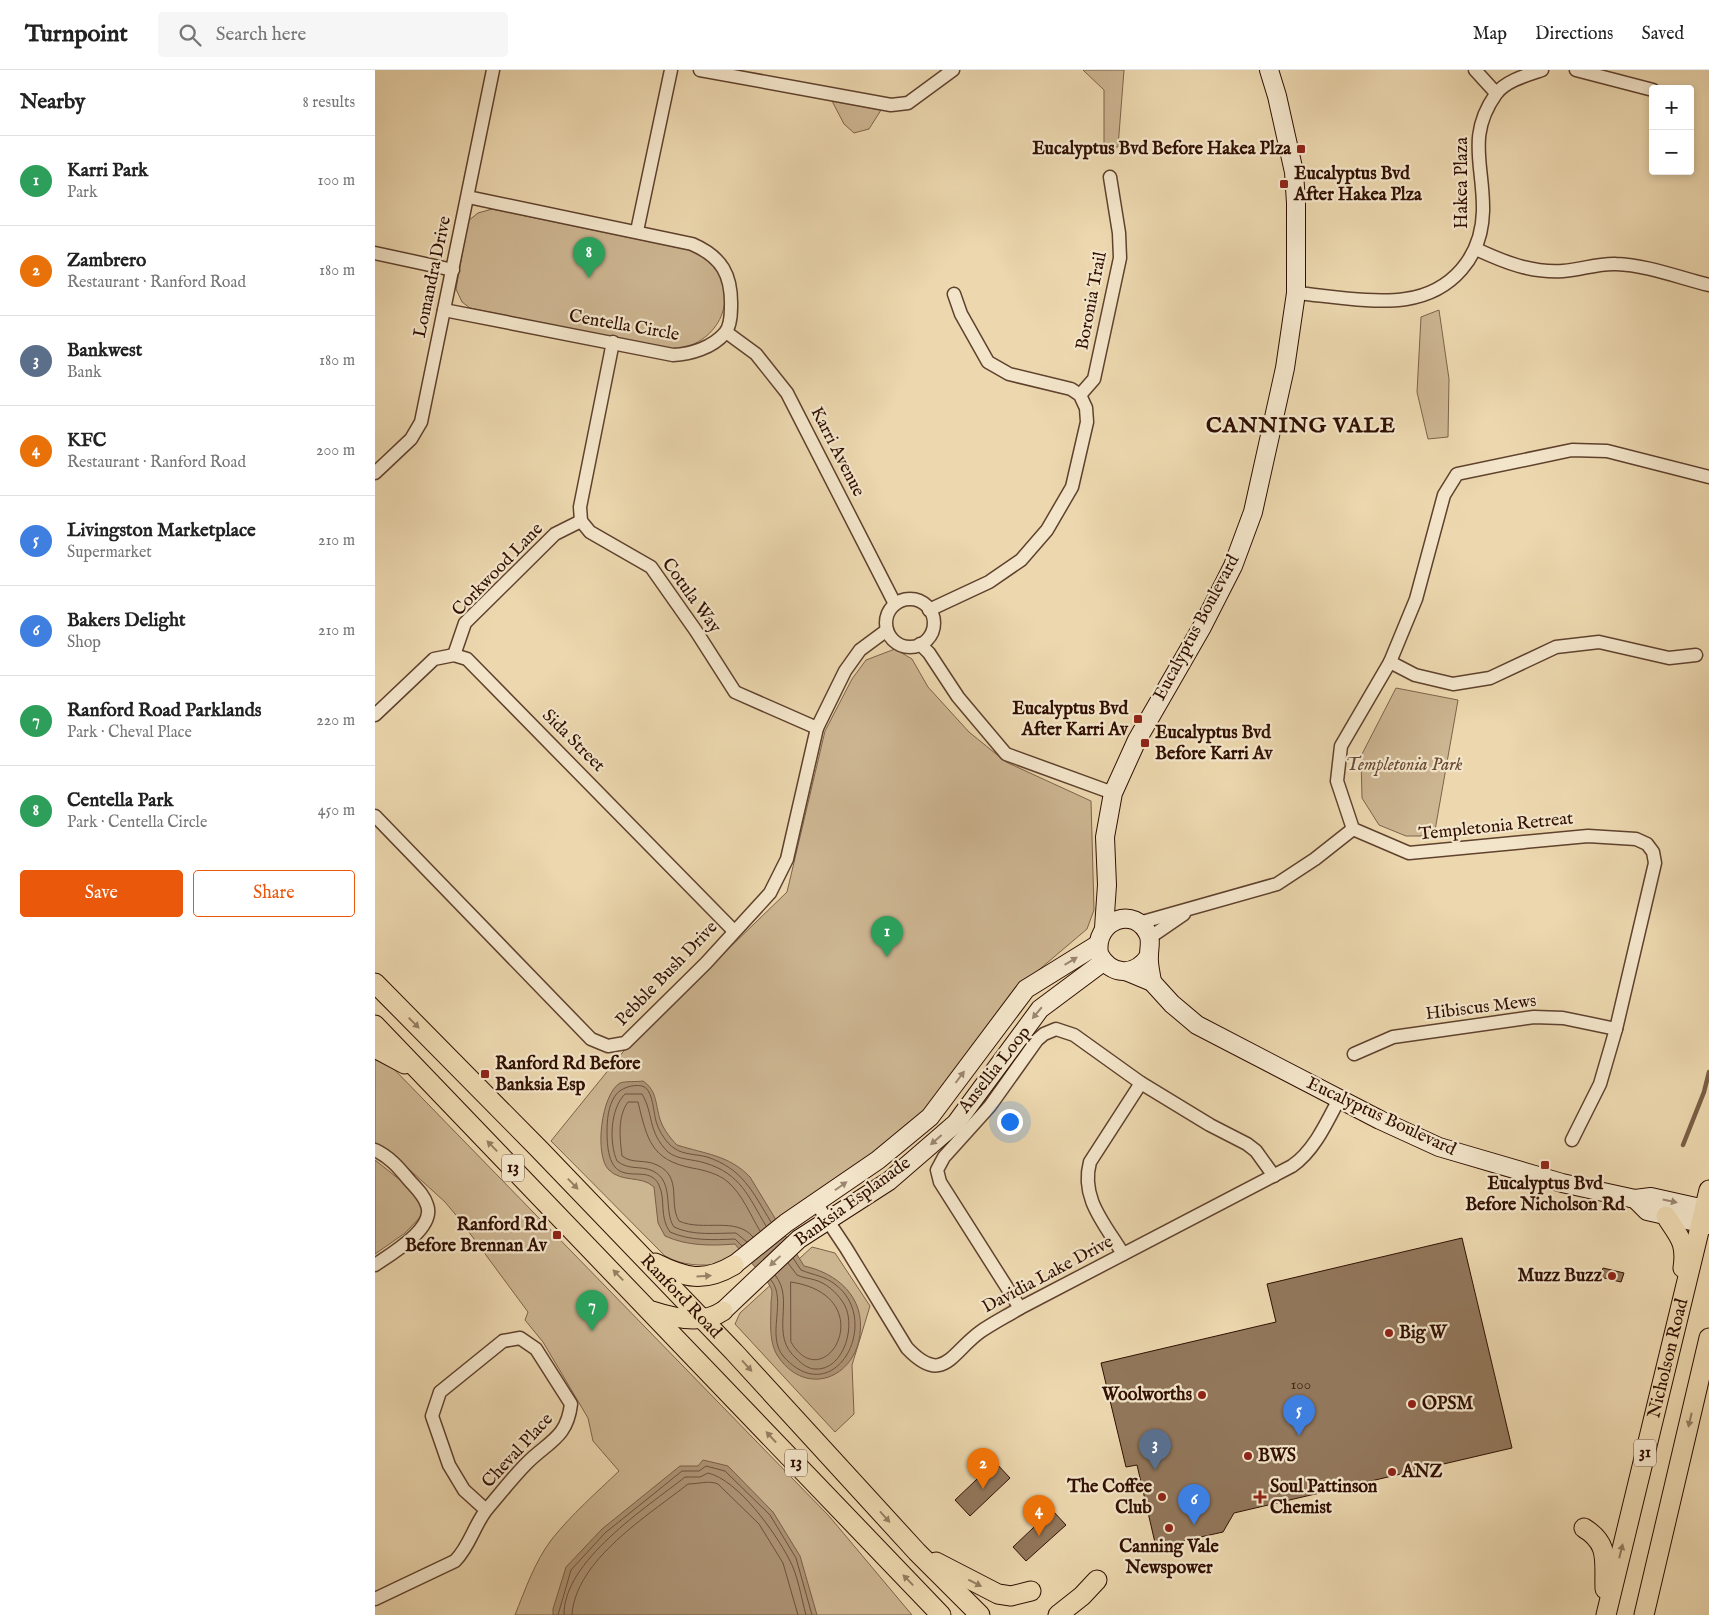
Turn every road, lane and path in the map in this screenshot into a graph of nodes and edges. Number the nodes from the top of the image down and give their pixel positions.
1 (493, 70) edge
2 (671, 70) edge
3 (700, 70) edge
4 (953, 70) edge
5 (1269, 70) edge
6 (1475, 70) edge
7 (1542, 70) edge
8 (1576, 70) edge
9 (1649, 89) edge
10 (1496, 93) junction
11 (1110, 177) dead end
12 (468, 197) junction
13 (637, 231) junction
14 (1476, 248) junction
15 (375, 253) edge
16 (453, 270) junction
17 (1709, 285) edge
18 (1296, 293) junction
19 (954, 294) dead end
20 (444, 310) junction
21 (726, 332) junction
22 (613, 342) junction
23 (1080, 396) junction
24 (375, 474) edge
25 (1709, 477) edge
26 (581, 521) junction
27 (895, 604) junction
28 (929, 610) junction
29 (887, 630) junction
30 (920, 644) junction
31 (454, 655) junction
32 (1696, 655) dead end
33 (1390, 662) junction
34 (375, 715) edge
35 (817, 728) junction
36 (1113, 793) junction
37 (375, 816) edge
38 (1353, 829) junction
39 (1107, 885) junction
40 (1193, 909) junction
41 (1134, 922) junction
42 (1104, 928) junction
43 (735, 931) junction
44 (1149, 938) junction
45 (1097, 945) junction
46 (1149, 956) junction
47 (1103, 962) junction
48 (1128, 972) junction
49 (1152, 982) junction
50 (377, 988) edge
51 (375, 1025) edge
52 (1616, 1029) junction
53 (375, 1048) edge
54 (1354, 1054) dead end
55 (421, 1073) junction
56 (1141, 1083) junction
57 (1339, 1099) junction
58 (1572, 1140) dead end
59 (375, 1150) edge
60 (1273, 1176) junction
61 (1709, 1190) edge
62 (1635, 1199) junction
63 (816, 1203) junction
64 (1666, 1216) junction
65 (1706, 1216) edge
66 (827, 1220) junction
67 (1123, 1254) junction
68 (642, 1256) junction
69 (375, 1265) edge
70 (735, 1265) joint
71 (1683, 1291) junction
72 (1020, 1308) junction
73 (651, 1311) junction
74 (722, 1312) junction
75 (701, 1318) junction
76 (727, 1344) junction
77 (1708, 1345) edge
78 (486, 1510) junction
79 (1584, 1528) dead end
80 (917, 1552) junction
81 (1097, 1580) dead end
82 (1031, 1591) dead end
83 (375, 1599) edge
84 (1607, 1610) edge
85 (941, 1615) edge
86 (980, 1615) edge
87 (1058, 1615) edge
88 (1644, 1615) edge

1 - 12 street, Lomandra Drive
2 - 13 street
3 - 4 street
5 - 18 street, Eucalyptus Boulevard
6 - 10 street
7 - 10 street, Hakea Plaza
8 - 9 street
10 - 14 street, Hakea Plaza
11 - 23 street, Boronia Trail
12 - 13 street
12 - 16 street, Lomandra Drive
13 - 21 street
14 - 17 street
14 - 18 street, Hakea Plaza
15 - 16 street
16 - 20 street, Lomandra Drive
18 - 36 street, Eucalyptus Boulevard
19 - 23 street
20 - 22 street, Centella Circle
20 - 24 street, Lomandra Drive
21 - 22 street, Centella Circle
21 - 27 street, Karri Avenue
22 - 26 street
23 - 28 street
25 - 33 street
26 - 31 street, Corkwood Lane
26 - 35 street, Cotula Way
27 - 28 street
27 - 29 street
28 - 30 street
29 - 30 street
29 - 35 street, Pebble Bush Drive
30 - 36 street
31 - 34 street
31 - 43 street, Sida Street
32 - 33 street
33 - 38 street
35 - 43 street, Pebble Bush Drive
36 - 39 street, Eucalyptus Boulevard
37 - 43 street, Pebble Bush Drive
38 - 40 street
38 - 52 street, Templetonia Retreat
39 - 41 street
39 - 42 street, Eucalyptus Boulevard
40 - 41 street
40 - 44 street
41 - 42 street
41 - 44 street
42 - 45 street, Eucalyptus Boulevard
44 - 46 street
45 - 47 street
63 -> 45 street, Banksia Esplanade
46 - 48 street
46 - 49 street
47 - 48 street, Eucalyptus Boulevard
47 -> 66 street, Banksia Esplanade
48 - 49 street, Eucalyptus Boulevard
49 - 57 street, Eucalyptus Boulevard
50 -> 68 main road, Ranford Road / 13
51 - 55 main road, Ranford Road / 13
52 - 54 street, Hibiscus Mews
52 - 58 street, Templetonia Retreat
53 - 55 main road
73 -> 55 main road, Ranford Road / 13
56 - 60 street, Ansellia Loop
56 - 67 street
56 - 72 street, Ansellia Loop
57 - 60 street, Davidia Lake Drive
57 - 62 street, Eucalyptus Boulevard
59 - 69 street
60 - 67 street, Davidia Lake Drive
61 - 65 main road, Nicholson Road / 31
62 - 64 street, Eucalyptus Boulevard
62 -> 65 street, Eucalyptus Boulevard
63 - 66 street, Davidia Lake Drive
63 - 70 street, Banksia Esplanade
64 - 65 street, Eucalyptus Boulevard
64 - 71 main road
65 - 71 main road, Nicholson Road / 31
66 - 72 street, Davidia Lake Drive
66 -> 74 street, Banksia Esplanade
67 - 72 street, Davidia Lake Drive
68 -> 70 main road
68 - 75 main road, Ranford Road / 13
84 -> 71 main road, Nicholson Road / 31
73 - 75 main road
85 -> 73 main road, Ranford Road / 13
74 - 75 main road
74 - 76 main road
75 - 76 main road, Ranford Road / 13
76 -> 80 main road, Ranford Road / 13
77 -> 88 main road, Nicholson Road / 31
78 - 78 street, Cheval Place
78 - 83 street, Cheval Place
79 - 84 main road
80 -> 82 main road
80 - 86 main road, Ranford Road / 13
81 - 87 main road

